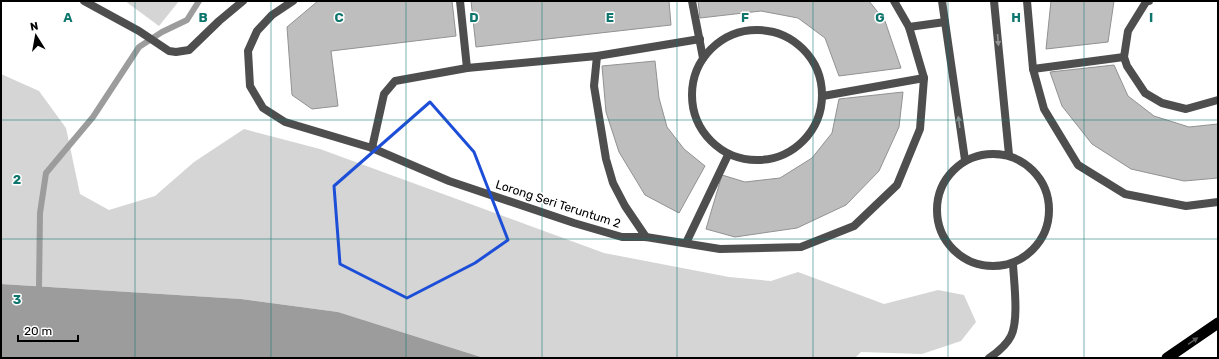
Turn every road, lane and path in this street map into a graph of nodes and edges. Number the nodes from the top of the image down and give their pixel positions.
1 (84, 1) edge
2 (243, 1) edge
3 (293, 1) edge
4 (460, 1) edge
5 (692, 1) edge
6 (894, 1) edge
7 (942, 1) edge
8 (994, 1) edge
9 (1027, 1) edge
10 (1149, 1) edge
11 (945, 22) junction
12 (909, 27) junction
13 (700, 39) junction
14 (597, 56) junction
15 (1124, 57) junction
16 (703, 58) junction
17 (467, 68) junction
18 (1033, 69) junction
19 (924, 78) junction
20 (823, 96) junction
21 (1218, 100) edge
22 (372, 148) junction
23 (728, 155) junction
24 (1009, 155) junction
25 (965, 160) junction
26 (1218, 202) edge
27 (646, 236) junction
28 (686, 243) junction
29 (1013, 264) junction
30 (1218, 323) edge
31 (989, 358) edge
32 (1167, 358) edge

1 - 2 street
3 - 22 street, Lorong Seri Teruntum 2
4 - 17 street
5 - 13 street
6 - 12 street, Lorong Seri Teruntum 2
7 - 11 street
8 -> 24 street
9 - 18 street
10 - 15 street
11 - 12 street
25 -> 11 street
12 - 19 street, Lorong Seri Teruntum 2
13 - 14 street
13 - 16 street
14 - 17 street
14 - 27 street
15 - 18 street
15 - 21 street
16 - 20 street
16 - 23 street
17 - 22 street
18 - 26 street
19 - 20 street
19 - 28 street, Lorong Seri Teruntum 2
20 - 23 street
22 - 27 street, Lorong Seri Teruntum 2
23 - 28 street
24 - 25 street
24 - 29 street
25 - 29 street
27 - 28 street, Lorong Seri Teruntum 2
29 - 31 street
32 -> 30 highway

